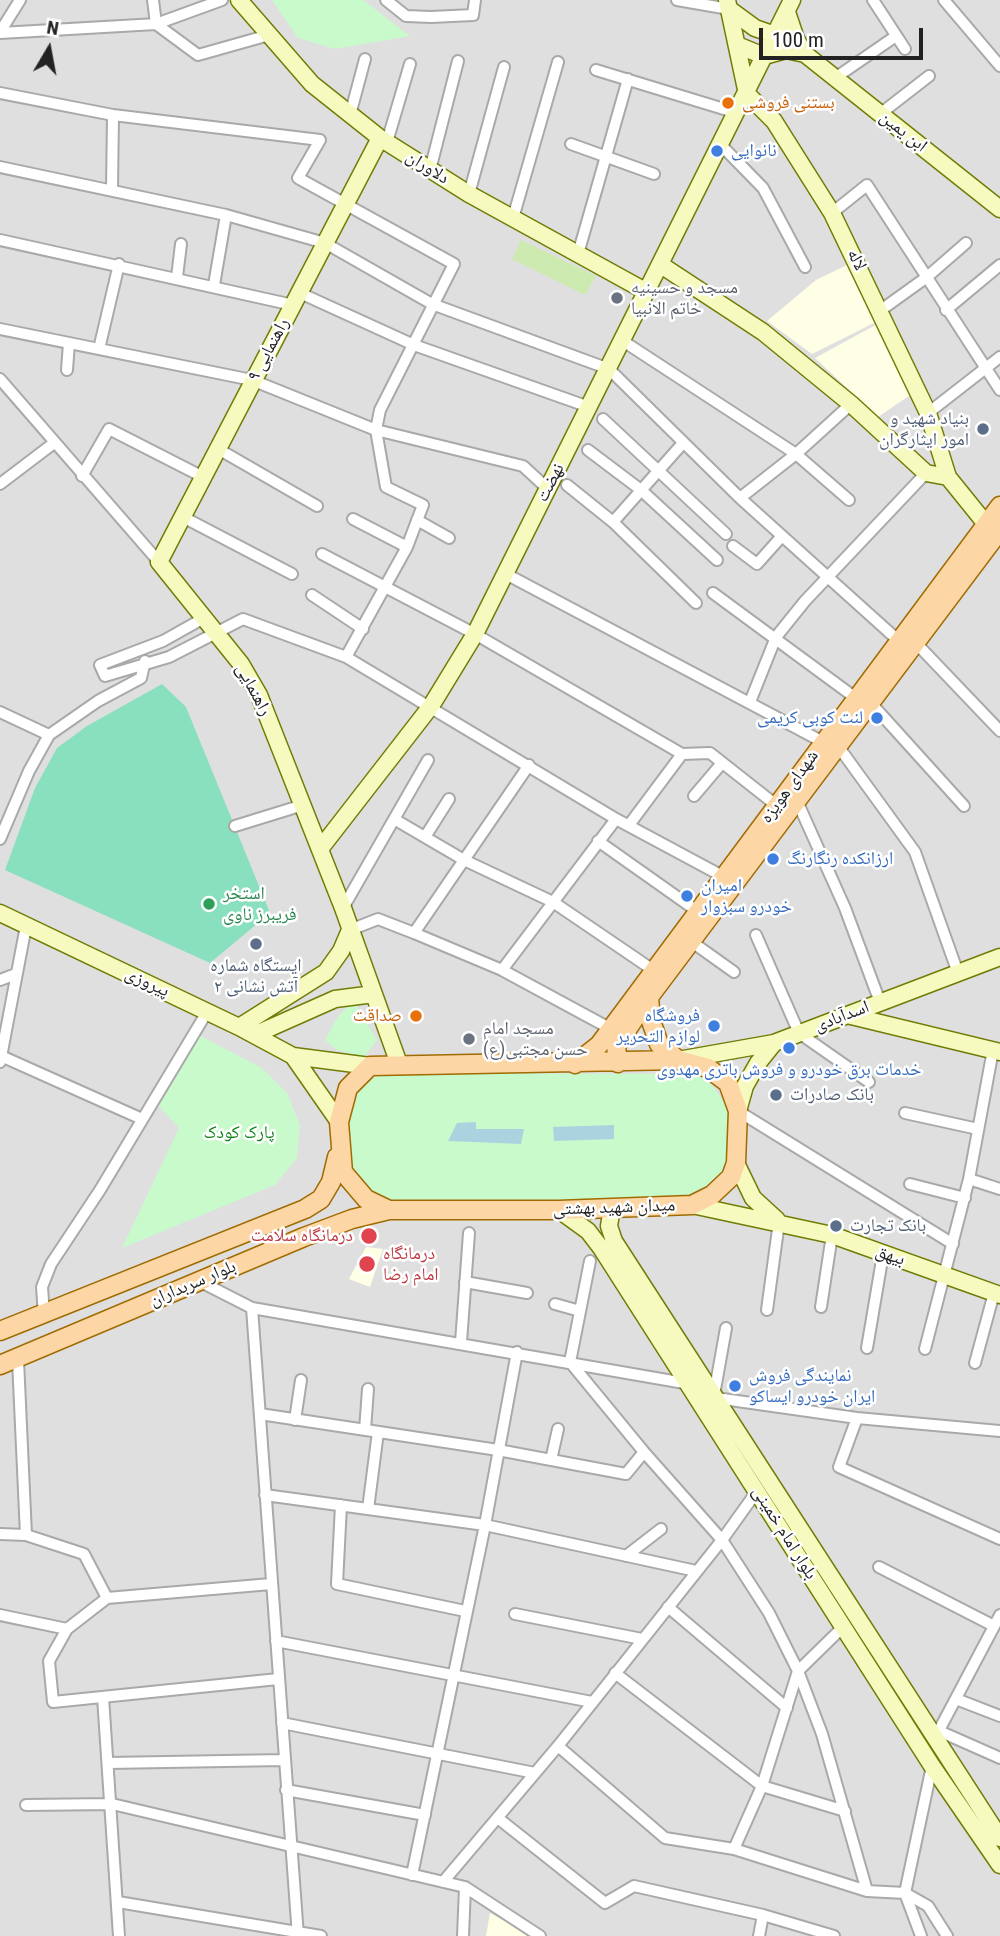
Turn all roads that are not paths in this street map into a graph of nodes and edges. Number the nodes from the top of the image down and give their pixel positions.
1 (20, 0) edge
2 (153, 0) edge
3 (222, 0) edge
4 (239, 0) edge
5 (386, 0) edge
6 (475, 0) edge
7 (677, 0) edge
8 (873, 0) edge
9 (944, 0) edge
10 (728, 5) edge
11 (789, 6) edge
12 (156, 24) junction
13 (0, 33) edge
14 (775, 35) junction
15 (269, 36) junction
16 (896, 36) junction
17 (737, 45) junction
18 (905, 49) dead end
19 (805, 54) junction
20 (764, 56) junction
21 (365, 59) dead end
22 (458, 61) dead end
23 (558, 62) dead end
24 (410, 64) dead end
25 (1000, 66) edge
26 (504, 67) dead end
27 (596, 70) dead end
28 (929, 76) dead end
29 (835, 78) junction
30 (628, 79) junction
31 (0, 93) edge
32 (747, 94) junction
33 (737, 113) junction
34 (880, 114) junction
35 (113, 115) junction
36 (350, 115) junction
37 (383, 140) junction
38 (571, 144) dead end
39 (721, 145) junction
40 (606, 156) junction
41 (0, 167) edge
42 (430, 170) junction
43 (654, 174) dead end
44 (112, 189) junction
45 (469, 194) junction
46 (344, 205) junction
47 (1000, 209) edge
48 (832, 213) junction
49 (226, 215) junction
50 (513, 218) junction
51 (0, 240) edge
52 (325, 243) junction
53 (967, 243) dead end
54 (181, 244) dead end
55 (578, 254) junction
56 (119, 264) junction
57 (661, 265) junction
58 (1000, 265) edge
59 (805, 267) dead end
60 (177, 277) junction
61 (927, 277) junction
62 (214, 285) junction
63 (647, 292) junction
64 (296, 299) junction
65 (432, 304) junction
66 (881, 310) junction
67 (946, 310) junction
68 (0, 329) edge
69 (623, 341) junction
70 (69, 343) junction
71 (414, 345) junction
72 (99, 349) junction
73 (1000, 357) edge
74 (609, 369) junction
75 (67, 370) dead end
76 (984, 370) junction
77 (0, 379) edge
78 (252, 380) junction
79 (1000, 390) edge
80 (851, 404) junction
81 (589, 407) junction
82 (928, 413) junction
83 (603, 419) dead end
84 (376, 429) junction
85 (54, 443) junction
86 (683, 443) junction
87 (220, 450) junction
88 (588, 450) dead end
89 (796, 454) junction
90 (657, 472) junction
91 (926, 473) junction
92 (82, 476) junction
93 (948, 477) junction
94 (205, 478) junction
95 (0, 484) edge
96 (567, 485) dead end
97 (548, 489) junction
98 (641, 490) junction
99 (740, 498) junction
100 (849, 500) dead end
101 (317, 506) dead end
102 (1000, 506) edge
103 (183, 517) junction
104 (353, 519) dead end
105 (417, 520) junction
106 (612, 523) junction
107 (726, 534) dead end
108 (782, 536) junction
109 (994, 537) edge
110 (449, 538) dead end
111 (733, 546) dead end
112 (407, 547) junction
113 (322, 554) dead end
114 (717, 560) dead end
115 (159, 562) junction
116 (292, 574) dead end
117 (506, 574) junction
118 (829, 578) junction
119 (383, 585) junction
120 (713, 593) dead end
121 (312, 595) dead end
122 (696, 603) dead end
123 (204, 618) junction
124 (363, 629) junction
125 (217, 634) junction
126 (475, 634) junction
127 (776, 637) junction
128 (907, 642) junction
129 (141, 649) junction
130 (346, 657) junction
131 (146, 663) junction
132 (864, 700) junction
133 (750, 702) junction
134 (431, 706) junction
135 (0, 712) edge
136 (1000, 731) edge
137 (49, 735) junction
138 (830, 744) junction
139 (682, 754) junction
140 (428, 760) dead end
141 (722, 763) junction
142 (529, 765) junction
143 (694, 796) dead end
144 (449, 799) dead end
145 (797, 801) junction
146 (303, 806) junction
147 (776, 806) junction
148 (964, 806) dead end
149 (394, 819) junction
150 (616, 819) junction
151 (629, 825) junction
152 (235, 826) dead end
153 (425, 836) junction
154 (0, 839) edge
155 (598, 841) junction
156 (320, 849) junction
157 (464, 860) junction
158 (724, 877) junction
159 (553, 902) junction
160 (343, 908) junction
161 (697, 911) junction
162 (0, 913) edge
163 (26, 926) junction
164 (350, 930) junction
165 (414, 933) junction
166 (756, 935) dead end
167 (692, 942) junction
168 (1000, 957) edge
169 (502, 970) junction
170 (653, 970) junction
171 (733, 972) dead end
172 (958, 973) junction
173 (16, 974) junction
174 (0, 980) edge
175 (374, 994) junction
176 (649, 998) junction
177 (880, 1002) junction
178 (207, 1012) junction
179 (847, 1015) junction
180 (3, 1025) edge
181 (239, 1027) junction
182 (799, 1033) junction
183 (254, 1035) junction
184 (775, 1043) junction
185 (611, 1046) junction
186 (997, 1051) edge
187 (293, 1056) junction
188 (1, 1059) edge
189 (678, 1060) junction
190 (399, 1063) junction
191 (575, 1064) junction
192 (370, 1066) junction
193 (869, 1082) dead end
194 (738, 1111) junction
195 (905, 1112) dead end
196 (142, 1119) junction
197 (978, 1129) junction
198 (340, 1131) junction
199 (736, 1163) junction
200 (970, 1179) junction
201 (910, 1184) dead end
202 (1000, 1189) edge
203 (965, 1198) junction
204 (692, 1205) junction
205 (612, 1208) junction
206 (389, 1210) junction
207 (559, 1210) junction
208 (779, 1222) junction
209 (469, 1233) dead end
210 (832, 1235) junction
211 (953, 1244) junction
212 (883, 1254) junction
213 (590, 1261) dead end
214 (944, 1275) junction
215 (199, 1281) junction
216 (466, 1282) junction
217 (116, 1287) junction
218 (527, 1293) dead end
219 (997, 1294) edge
220 (555, 1304) dead end
221 (821, 1307) dead end
222 (252, 1308) junction
223 (767, 1310) dead end
224 (126, 1311) junction
225 (580, 1311) junction
226 (44, 1315) junction
227 (654, 1316) junction
228 (726, 1328) dead end
229 (0, 1331) edge
230 (461, 1342) junction
231 (867, 1348) dead end
232 (925, 1349) dead end
233 (517, 1352) junction
234 (18, 1360) junction
235 (570, 1362) junction
236 (975, 1363) dead end
237 (0, 1365) edge
238 (301, 1380) dead end
239 (690, 1384) junction
240 (368, 1389) dead end
241 (715, 1397) junction
242 (260, 1414) junction
243 (857, 1418) junction
244 (295, 1419) junction
245 (558, 1429) dead end
246 (365, 1430) junction
247 (1000, 1431) edge
248 (378, 1432) junction
249 (498, 1450) junction
250 (644, 1452) junction
251 (551, 1460) junction
252 (757, 1491) junction
253 (265, 1495) junction
254 (341, 1505) junction
255 (368, 1509) junction
256 (485, 1525) junction
257 (661, 1529) dead end
258 (0, 1534) edge
259 (26, 1535) junction
260 (1000, 1539) edge
261 (722, 1540) junction
262 (626, 1556) junction
263 (879, 1567) dead end
264 (696, 1572) junction
265 (271, 1584) junction
266 (107, 1598) junction
267 (668, 1607) junction
268 (465, 1611) junction
269 (515, 1614) dead end
270 (0, 1615) edge
271 (1000, 1615) edge
272 (993, 1626) junction
273 (843, 1627) junction
274 (67, 1629) junction
275 (642, 1639) junction
276 (276, 1641) junction
277 (799, 1671) junction
278 (615, 1673) junction
279 (452, 1674) junction
280 (278, 1679) junction
281 (908, 1693) junction
282 (103, 1696) junction
283 (956, 1699) junction
284 (592, 1702) junction
285 (891, 1702) junction
286 (787, 1707) junction
287 (1000, 1716) edge
288 (282, 1723) junction
289 (938, 1733) junction
290 (558, 1746) junction
291 (438, 1752) junction
292 (1000, 1758) edge
293 (284, 1760) junction
294 (108, 1762) junction
295 (932, 1766) junction
296 (536, 1773) junction
297 (762, 1786) junction
298 (286, 1790) junction
299 (112, 1804) junction
300 (26, 1805) dead end
301 (845, 1811) junction
302 (425, 1815) junction
303 (499, 1819) junction
304 (999, 1837) edge
305 (291, 1848) junction
306 (734, 1849) junction
307 (1000, 1865) edge
308 (412, 1875) junction
309 (443, 1882) junction
310 (465, 1887) junction
311 (867, 1891) junction
312 (905, 1894) junction
313 (118, 1902) junction
314 (764, 1915) junction
315 (298, 1934) edge
316 (119, 1936) edge
317 (321, 1936) edge
318 (463, 1936) edge
319 (540, 1936) edge
320 (759, 1936) edge
321 (834, 1936) edge
322 (921, 1936) edge
323 (947, 1936) edge

1 - 13 street
2 - 12 street
3 - 12 street
4 - 15 street, دلاوران
5 - 6 street
7 - 10 street
8 - 16 street
9 - 25 street
10 - 14 street
10 - 17 street
11 - 14 street, نهضت
11 - 19 street
12 - 13 street
12 - 15 street
14 - 20 street, نهضت
15 - 36 street, دلاوران
16 - 18 street
16 - 29 street
17 - 20 street
17 - 32 street
19 - 20 street
19 - 29 street, ابن یمین
20 - 32 street, نهضت
21 - 36 street
22 - 42 street
23 - 50 street
24 - 37 street
26 - 45 street
27 - 30 street
28 - 34 street
29 - 34 street, ابن یمین
30 - 33 street
30 - 40 street
31 - 35 street
32 - 33 street, نهضت
32 - 48 street, لاله
33 - 39 street, نهضت
34 - 47 street, ابن یمین
35 - 44 street
35 - 46 street
36 - 37 street, دلاوران
37 - 42 street, دلاوران
37 - 46 street, راهنمایی ۹
38 - 40 street
39 - 57 street, نهضت
39 - 59 street
40 - 43 street
40 - 55 street
41 - 44 street
42 - 45 street, دلاوران
44 - 49 street
45 - 50 street, دلاوران
46 - 52 street, راهنمایی ۹
46 - 65 street
48 - 61 street
48 - 66 street, لاله
49 - 52 street
49 - 62 street
50 - 55 street, دلاوران
51 - 56 street
52 - 64 street, راهنمایی ۹
52 - 65 street
53 - 61 street
54 - 60 street
55 - 63 street, دلاوران
56 - 60 street
56 - 72 street
57 - 63 street, نهضت
57 - 80 street
58 - 67 street
60 - 62 street
61 - 66 street
61 - 67 street
62 - 64 street
63 - 69 street, نهضت
64 - 71 street
64 - 78 street, راهنمایی ۹
65 - 71 street
65 - 74 street
66 - 82 street, لاله
67 - 76 street
68 - 70 street
69 - 74 street, نهضت
69 - 89 street
70 - 72 street
70 - 75 street
71 - 81 street
71 - 84 street
72 - 78 street
73 - 76 street
74 - 81 street, نهضت
74 - 86 street
76 - 79 street
76 - 82 street
77 - 85 street, راهنمایی
78 - 84 street
78 - 87 street, راهنمایی ۹
80 - 89 street
80 - 91 street
81 - 97 street, نهضت
82 - 93 street, لاله
83 - 90 street
84 - 97 street
84 - 105 street
85 - 92 street, راهنمایی
85 - 95 street
86 - 90 street
86 - 99 street
87 - 94 street, راهنمایی ۹
87 - 101 street
88 - 98 street
89 - 99 street
89 - 100 street
90 - 98 street
90 - 107 street
91 - 93 street
91 - 118 street
92 - 94 street
92 - 115 street, راهنمایی
93 - 109 street, لاله
94 - 103 street, راهنمایی ۹
96 - 106 street
97 - 117 street, نهضت
98 - 106 street
98 - 114 street
99 - 108 street
102 - 109 main road, شهدای هویزه
103 - 115 street, راهنمایی ۹
103 - 116 street
104 - 112 street
105 - 110 street
105 - 112 street
106 - 122 street
108 - 111 street
108 - 118 street
109 - 128 main road, شهدای هویزه
112 - 119 street
113 - 119 street
115 - 123 street, راهنمایی
117 - 126 street, نهضت
117 - 133 street
118 - 127 street
118 - 128 street
119 - 124 street
119 - 126 street
120 - 127 street
121 - 124 street
123 - 125 street, راهنمایی
123 - 129 street
124 - 130 street
125 - 130 street
125 - 131 street
125 - 146 street, راهنمایی
126 - 134 street, نهضت
126 - 139 street
127 - 132 street
127 - 133 street
128 - 132 main road, شهدای هویزه
128 - 136 street
129 - 131 street
129 - 131 street
130 - 134 street
131 - 137 street
132 - 138 main road, شهدای هویزه
132 - 148 street
133 - 138 street
134 - 142 street
134 - 156 street, نهضت
135 - 137 street
137 - 154 street
138 - 145 main road, شهدای هویزه
138 - 147 main road, شهدای هویزه
138 - 172 street
139 - 141 street
139 - 151 street
140 - 149 street
141 - 143 street
141 - 147 street
142 - 150 street
142 - 157 street
144 - 153 street
145 - 167 main road, شهدای هویزه
145 - 177 street
146 - 152 street
146 - 156 street, راهنمایی
147 - 158 main road, شهدای هویزه
149 - 153 street
149 - 160 street
150 - 151 street
150 - 155 street
151 - 158 street
153 - 157 street
155 - 159 street
155 - 161 street
156 - 160 street, راهنمایی
157 - 159 street
157 - 165 street
158 - 161 main road, شهدای هویزه
159 - 169 street
159 - 170 street
160 - 164 street, راهنمایی
161 - 170 main road, شهدای هویزه
162 - 163 street, پیروزی
163 - 173 street
163 - 178 street, پیروزی
164 - 165 street
164 - 175 street, راهنمایی
164 - 181 street
165 - 169 street
166 - 182 street
167 - 171 street
167 - 176 main road, شهدای هویزه
168 - 172 street, اسدآبادی
169 - 185 street
170 - 185 main road, شهدای هویزه
172 - 177 street, اسدآبادی
173 - 174 street
173 - 180 street
175 - 183 street
175 - 190 street, راهنمایی
176 - 185 main road, شهدای هویزه
176 - 189 main road
177 - 179 street, اسدآبادی
178 - 181 street, پیروزی
178 - 196 street
179 - 182 street, اسدآبادی
179 - 186 street
180 - 188 street
181 - 183 street, پیروزی
182 - 184 street, اسدآبادی
182 - 193 street
183 - 187 street, پیروزی
184 - 189 street, اسدآبادی
184 - 194 street
185 - 189 main road
185 - 191 main road, شهدای هویزه
185 - 191 main road
186 - 197 street
187 - 192 street
187 - 198 street
188 - 196 street
189 - 194 main road
190 - 191 main road
190 - 192 main road
192 - 198 main road
194 - 199 main road
194 - 211 street
195 - 197 street
196 - 226 street
197 - 200 street
198 - 206 main road
198 - 217 main road, بلوار سربداران
199 - 204 main road, میدان شهید بهشتی
199 - 208 street
200 - 202 street
200 - 203 street
201 - 203 street
203 - 211 street
204 - 205 main road, میدان شهید بهشتی
204 - 208 street, بیهق
205 - 207 main road, میدان شهید بهشتی
205 - 227 street, بلوار امام خمینی
206 - 207 main road, میدان شهید بهشتی
206 - 215 main road, بلوار سربداران
207 - 227 street, بلوار امام خمینی
208 - 210 street, بیهق
208 - 223 street
209 - 216 street
210 - 212 street, بیهق
210 - 221 street
211 - 214 street
212 - 214 street, بیهق
212 - 231 street
213 - 225 street
214 - 219 street, بیهق
214 - 232 street
215 - 222 street
215 - 224 main road, بلوار سربداران
216 - 218 street
216 - 230 street
217 - 224 main road
217 - 226 main road, بلوار سربداران
219 - 236 street
220 - 225 street
222 - 230 street
222 - 242 street
224 - 234 main road, بلوار سربداران
225 - 235 street
226 - 229 main road, بلوار سربداران
227 - 239 street, بلوار امام خمینی
227 - 241 street, بلوار امام خمینی
228 - 241 street
230 - 233 street
233 - 235 street
233 - 249 street
234 - 237 main road, بلوار سربداران
234 - 259 street
235 - 239 street
235 - 250 street
238 - 244 street
239 - 252 street, بلوار امام خمینی
240 - 246 street
241 - 243 street
241 - 281 street, بلوار امام خمینی
242 - 244 street
242 - 253 street
243 - 247 street
243 - 260 street
244 - 246 street
245 - 251 street
246 - 248 street
248 - 249 street
248 - 255 street
249 - 251 street
249 - 256 street
250 - 251 street
250 - 261 street
252 - 261 street
252 - 273 street, بلوار امام خمینی
253 - 254 street
253 - 265 street
254 - 255 street
254 - 268 street
255 - 256 street
256 - 262 street
256 - 268 street
257 - 262 street
258 - 259 street
259 - 266 street
261 - 264 street
261 - 277 street
262 - 264 street
263 - 272 street
264 - 267 street
265 - 266 street
265 - 276 street
266 - 274 street
267 - 275 street
267 - 286 street
268 - 279 street
269 - 275 street
270 - 274 street
271 - 272 street
272 - 283 street
273 - 277 street
273 - 285 street, بلوار امام خمینی
274 - 282 street
275 - 278 street
276 - 279 street
276 - 280 street
277 - 286 street
277 - 301 street
278 - 284 street
278 - 297 street
279 - 284 street
279 - 291 street
280 - 282 street
280 - 288 street
281 - 285 street
281 - 289 street, بلوار امام خمینی
282 - 294 street
283 - 287 street
283 - 289 street
284 - 290 street
285 - 295 street, بلوار امام خمینی
286 - 297 street
288 - 291 street
288 - 293 street
289 - 292 street
289 - 304 street, بلوار امام خمینی
290 - 296 street
290 - 306 street
291 - 296 street
291 - 302 street
293 - 294 street
293 - 298 street
294 - 299 street
295 - 307 street, بلوار امام خمینی
295 - 312 street
296 - 303 street
297 - 301 street
297 - 306 street
298 - 302 street
298 - 305 street
299 - 300 street
299 - 305 street
299 - 313 street
301 - 311 street
302 - 308 street
303 - 309 street
303 - 314 street
305 - 308 street
305 - 315 street
306 - 311 street
308 - 309 street
309 - 310 street
310 - 318 street
310 - 319 street
311 - 312 street
312 - 322 street
312 - 323 street
313 - 315 street
313 - 316 street
314 - 320 street
314 - 321 street
315 - 317 street

